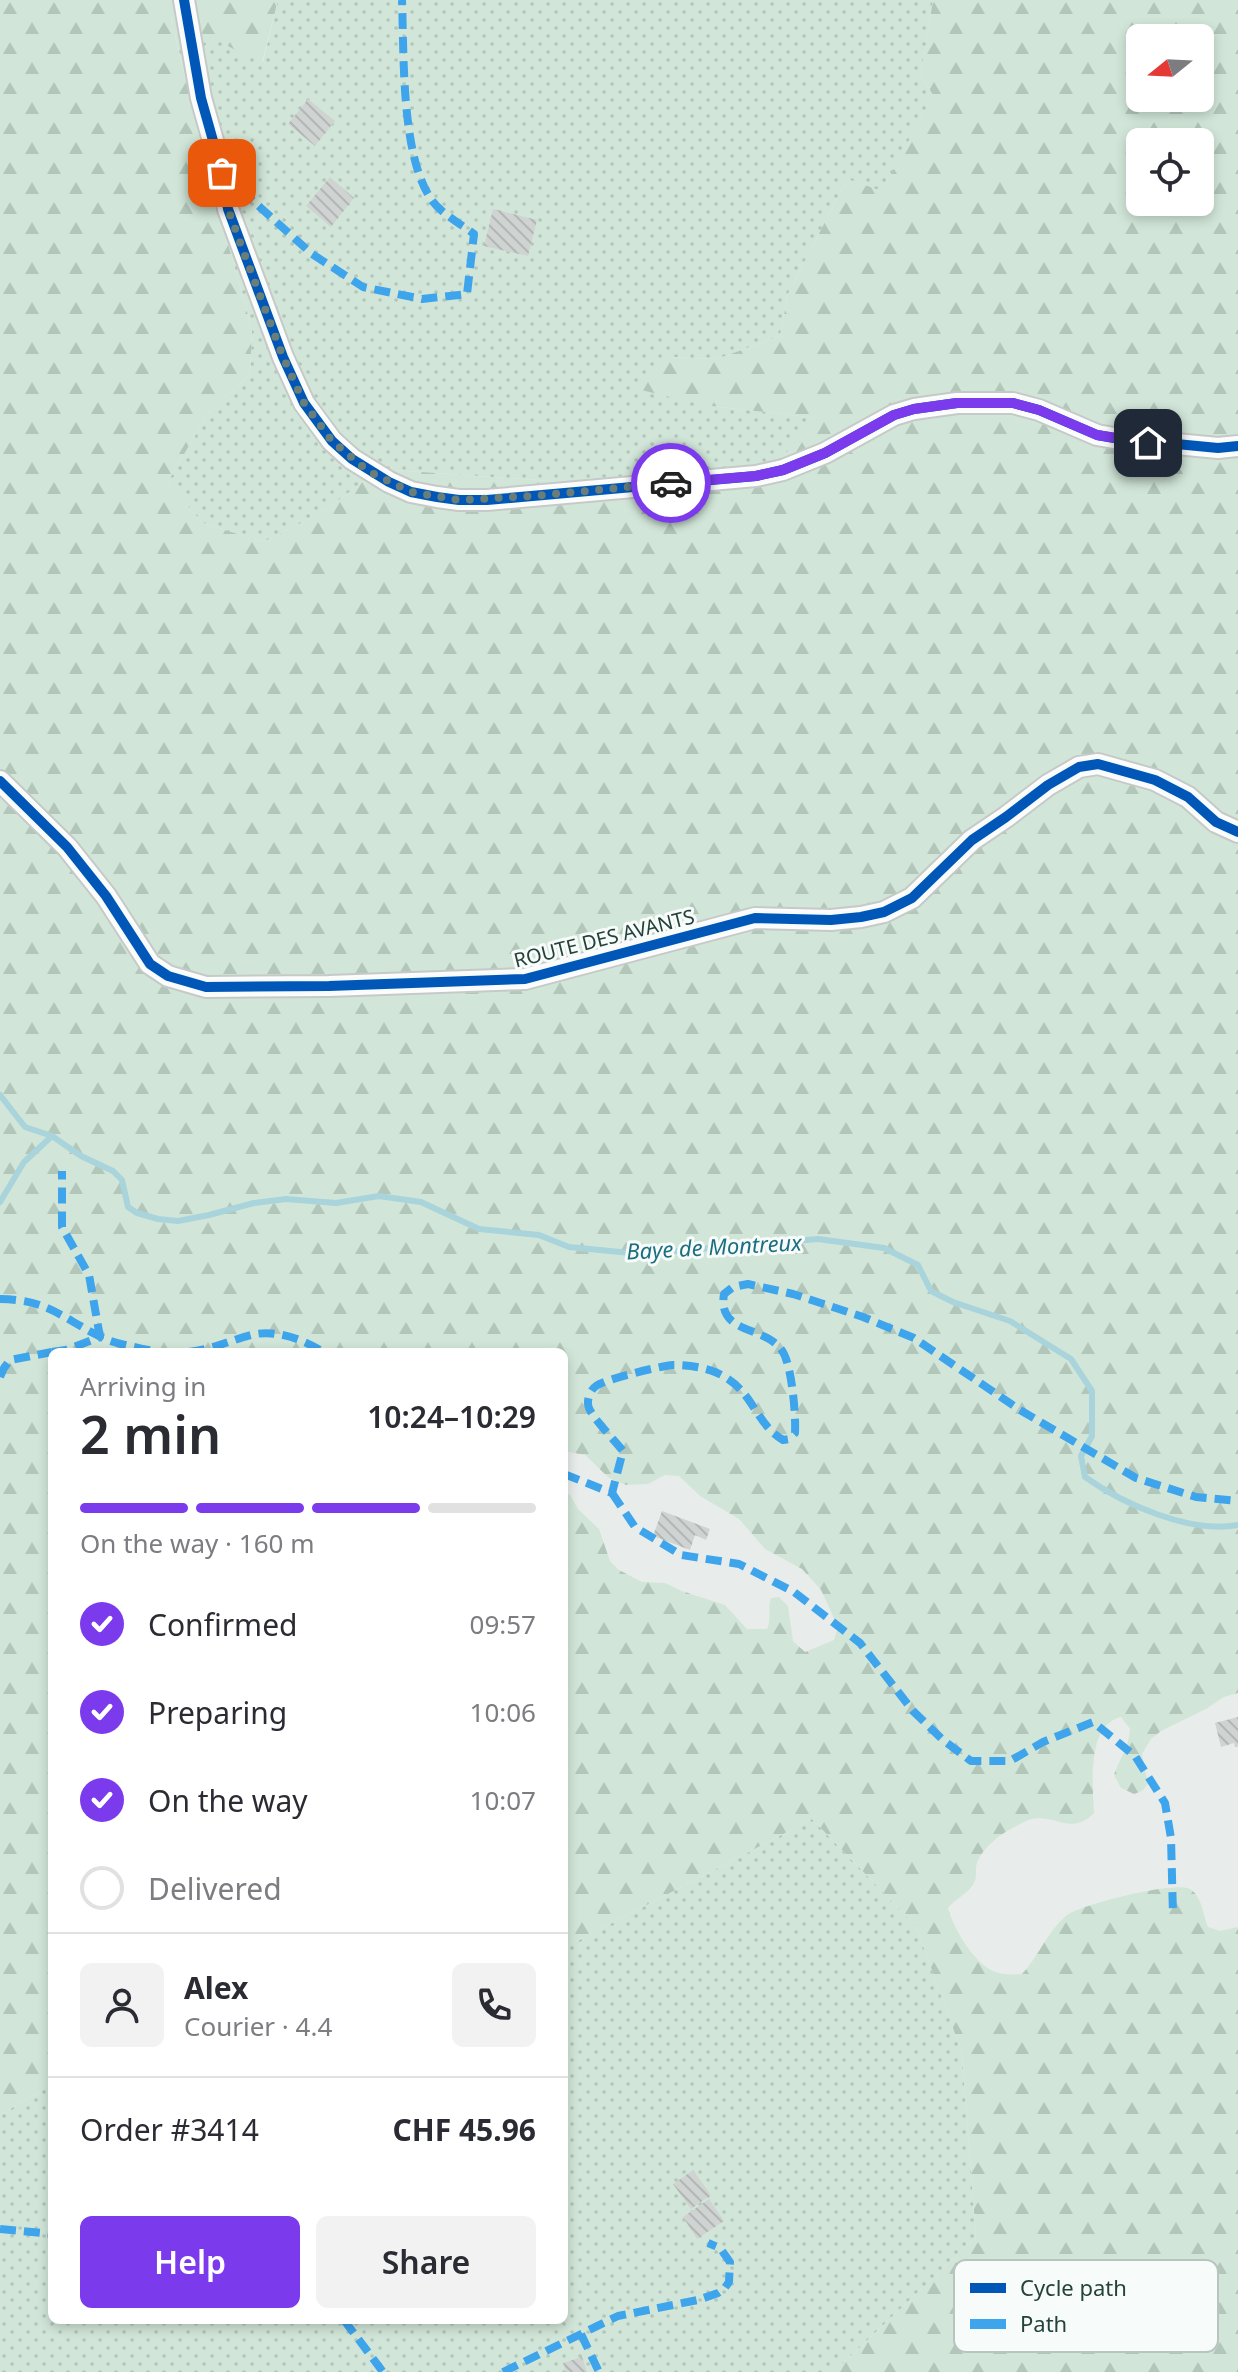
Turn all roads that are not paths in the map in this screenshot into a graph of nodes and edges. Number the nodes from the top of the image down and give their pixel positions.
1 (184, 0) edge
2 (1238, 446) edge
3 (0, 781) edge
4 (1238, 832) edge

1 - 2 street
3 - 4 street, ROUTE DES AVANTS

